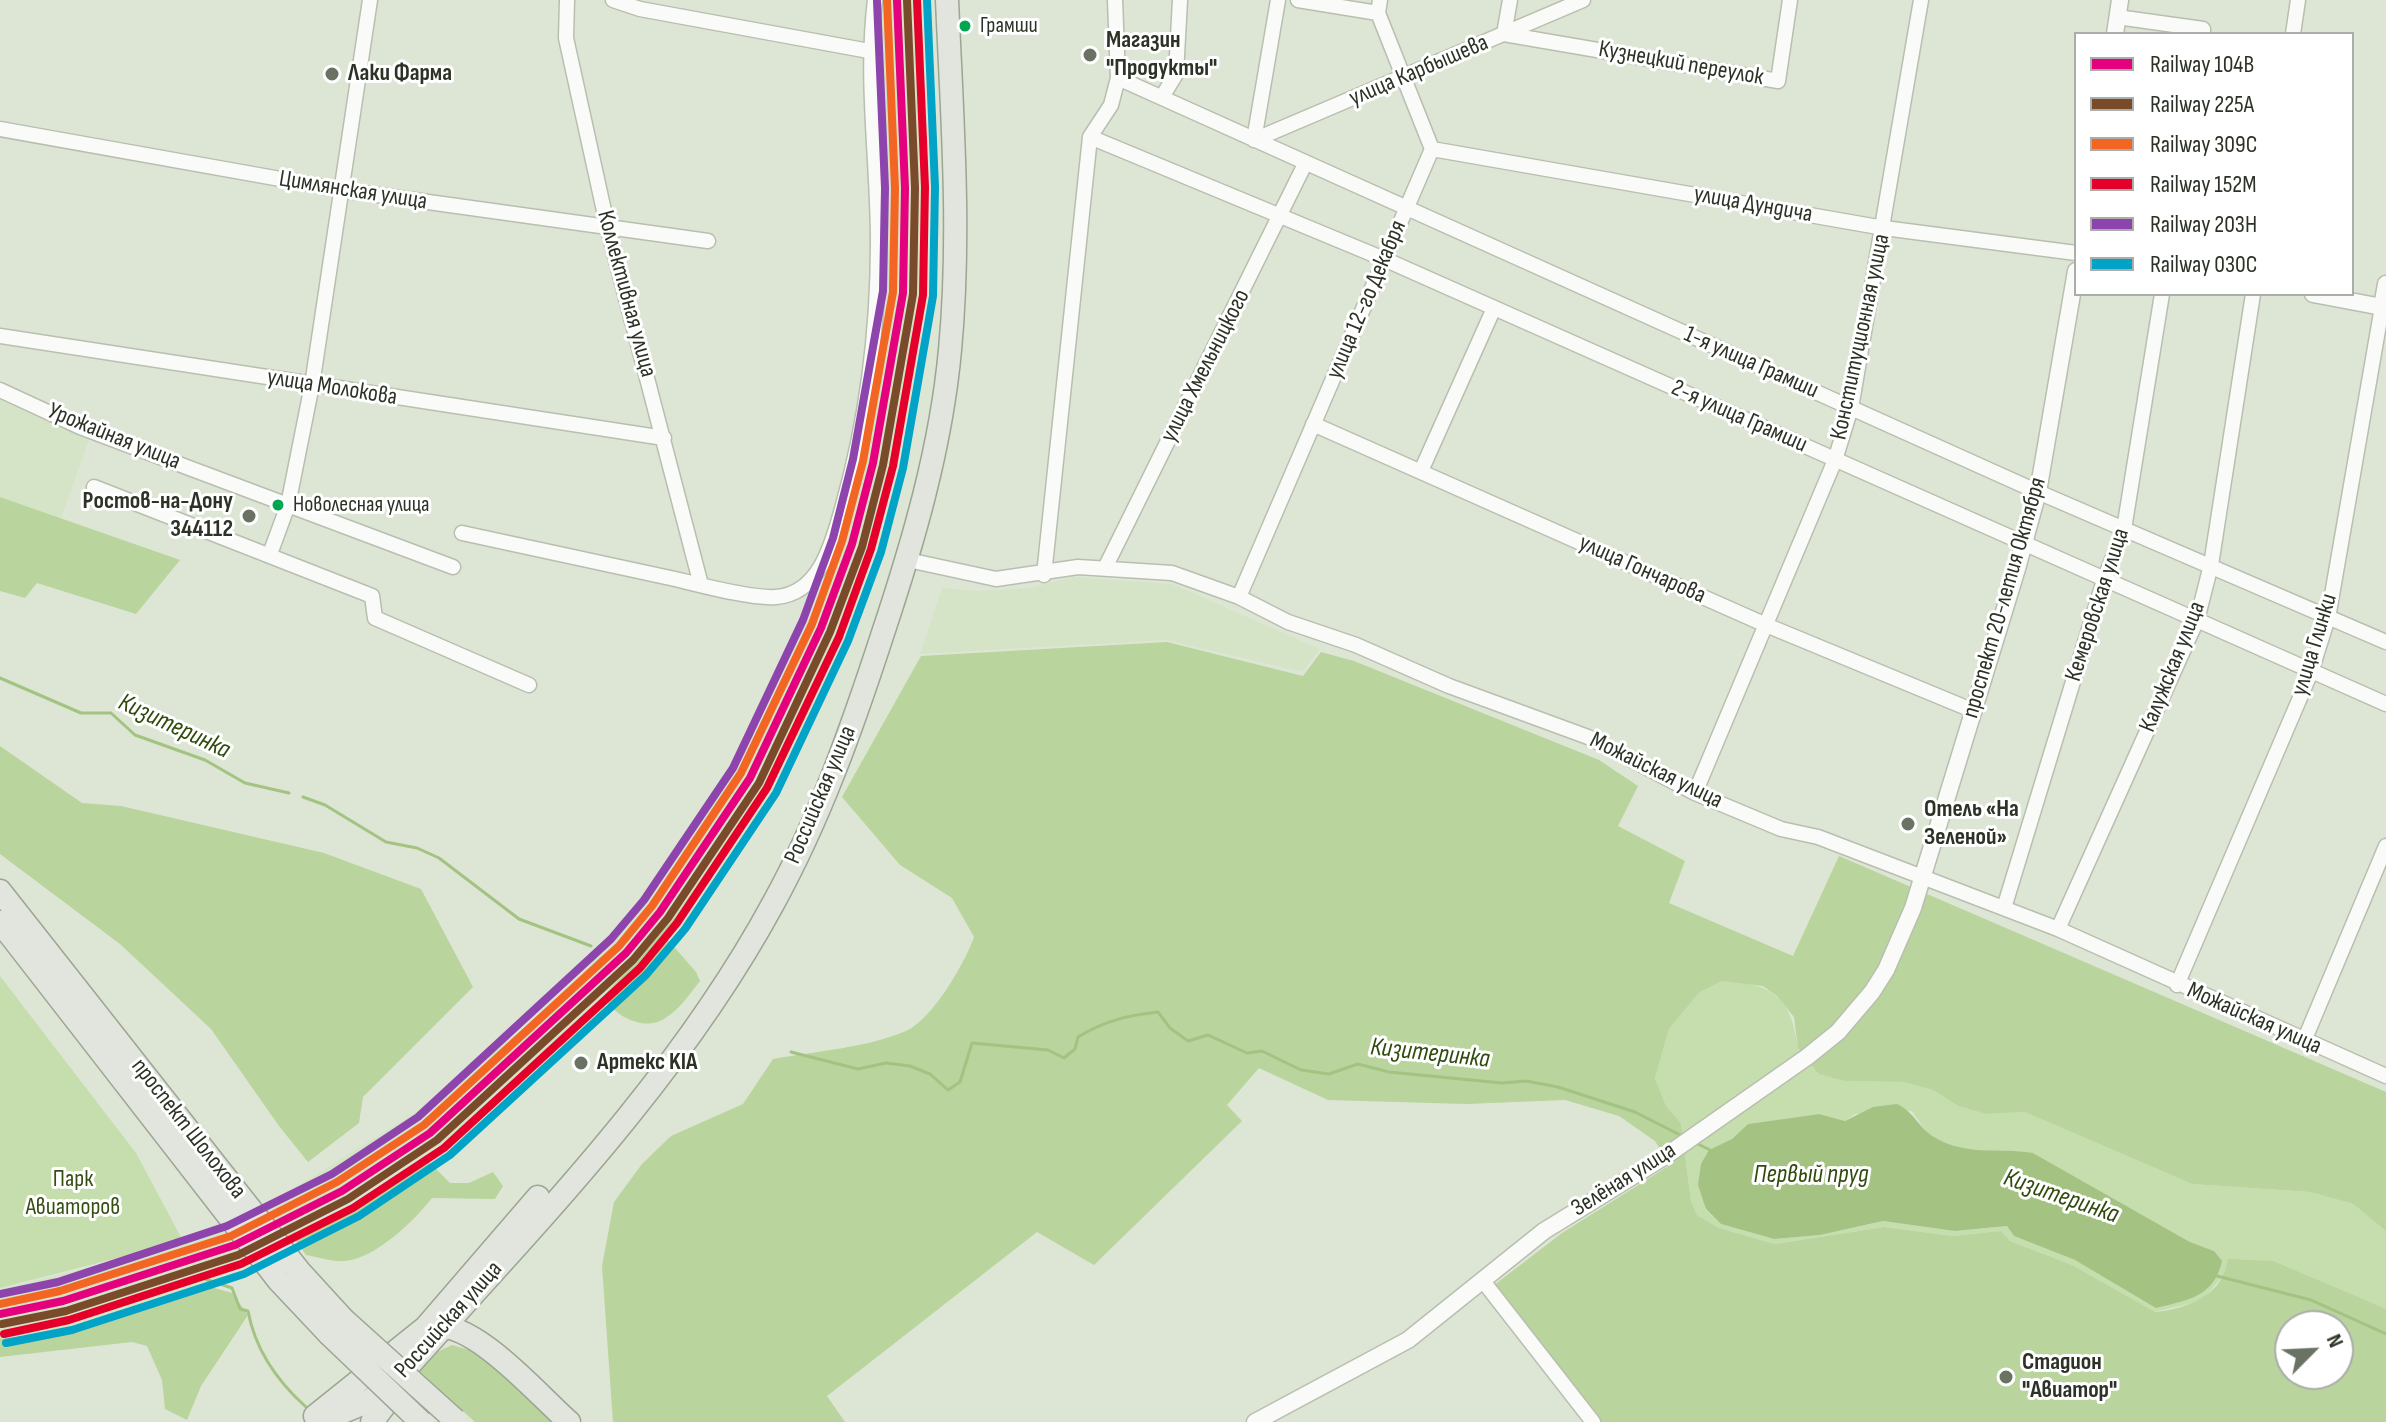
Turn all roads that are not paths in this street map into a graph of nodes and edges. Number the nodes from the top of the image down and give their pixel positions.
1 (370, 0) edge
2 (567, 0) edge
3 (613, 0) edge
4 (875, 0) edge
5 (935, 0) edge
6 (947, 0) edge
7 (1115, 0) edge
8 (1180, 0) edge
9 (1278, 0) edge
10 (1298, 0) edge
11 (1510, 0) edge
12 (1583, 0) edge
13 (1790, 0) edge
14 (1921, 0) edge
15 (2298, 0) edge
16 (1379, 7) edge
17 (2119, 8) edge
18 (2115, 32) edge
19 (2203, 32) edge
20 (2293, 32) edge
21 (1504, 34) junction
22 (869, 51) junction
23 (1118, 78) junction
24 (1402, 79) junction
25 (1162, 97) junction
26 (0, 129) edge
27 (1090, 137) junction
28 (1254, 140) junction
29 (1432, 149) junction
30 (1305, 164) junction
31 (342, 190) junction
32 (1406, 209) junction
33 (1282, 215) junction
34 (1884, 228) junction
35 (608, 229) junction
36 (708, 241) dead end
37 (2074, 253) edge
38 (1384, 259) junction
39 (2074, 283) edge
40 (2386, 284) edge
41 (2162, 296) edge
42 (2253, 296) edge
43 (2323, 296) edge
44 (1494, 308) junction
45 (2384, 308) edge
46 (0, 336) edge
47 (312, 385) junction
48 (0, 390) edge
49 (1851, 408) junction
50 (1313, 424) junction
51 (664, 438) junction
52 (1835, 460) junction
53 (1421, 471) junction
54 (94, 487) dead end
55 (2038, 492) junction
56 (288, 505) junction
57 (2124, 529) junction
58 (462, 533) dead end
59 (2024, 544) junction
60 (270, 554) junction
61 (908, 560) junction
62 (2211, 565) junction
63 (453, 567) dead end
64 (1105, 568) junction
65 (1044, 575) junction
66 (2104, 580) junction
67 (701, 585) junction
68 (1239, 597) junction
69 (2328, 618) junction
70 (2197, 620) junction
71 (1766, 625) junction
72 (2386, 642) edge
73 (2311, 672) junction
74 (529, 685) dead end
75 (2386, 704) edge
76 (1974, 711) junction
77 (1695, 793) junction
78 (2386, 846) edge
79 (1922, 876) junction
80 (0, 891) edge
81 (2004, 908) junction
82 (0, 922) edge
83 (2058, 929) junction
84 (2177, 985) junction
85 (2304, 1041) junction
86 (2386, 1076) edge
87 (218, 1185) junction
88 (1483, 1281) junction
89 (477, 1290) junction
90 (436, 1326) junction
91 (336, 1327) junction
92 (476, 1339) junction
93 (377, 1367) junction
94 (349, 1416) edge
95 (456, 1421) edge
96 (305, 1422) edge
97 (319, 1422) edge
98 (372, 1422) edge
99 (421, 1422) edge
100 (569, 1422) edge
101 (1255, 1422) edge
102 (1593, 1422) edge

1 - 31 street
2 - 35 street, Коллективная улица
3 - 22 street
4 - 22 street
5 - 90 main road, Российская улица
6 - 61 main road, Российская улица
7 - 23 street
8 - 25 street
9 - 28 street
10 - 16 street
11 - 21 street
12 - 21 street, улица Карбышева
13 - 21 street, Кузнецкий переулок
14 - 34 street, Конституционная улица
15 - 20 street
16 - 24 street
17 - 18 street
17 - 19 street
21 - 24 street, улица Карбышева
22 - 67 street
23 - 25 street, 1-я улица Грамши
23 - 27 street
24 - 28 street, улица Карбышева
24 - 29 street
25 - 28 street, 1-я улица Грамши
26 - 31 street, Цимлянская улица
27 - 33 street, 2-я улица Грамши
27 - 65 street
28 - 30 street, 1-я улица Грамши
29 - 32 street, улица 12-го Декабря
29 - 34 street, улица Дундича
30 - 32 street, 1-я улица Грамши
30 - 33 street, улица Хмельницкого
31 - 35 street, Цимлянская улица
31 - 47 street
32 - 38 street, улица 12-го Декабря
32 - 49 street, 1-я улица Грамши
33 - 38 street, 2-я улица Грамши
33 - 64 street, улица Хмельницкого
34 - 37 street, улица Дундича
34 - 49 street, Конституционная улица
35 - 36 street, Цимлянская улица
35 - 51 street, Коллективная улица
38 - 44 street, 2-я улица Грамши
38 - 50 street, улица 12-го Декабря
39 - 55 street, проспект 20-летия Октября
40 - 45 street, улица Глинки
41 - 57 street, Кемеровская улица
42 - 62 street, Калужская улица
43 - 45 street
44 - 52 street, 2-я улица Грамши
44 - 53 street
45 - 69 street, улица Глинки
46 - 47 street, улица Молокова
47 - 51 street, улица Молокова
47 - 56 street
48 - 56 street, Урожайная улица
49 - 52 street, Конституционная улица
49 - 55 street, 1-я улица Грамши
50 - 53 street, улица Гончарова
50 - 68 street, улица 12-го Декабря
51 - 67 street, Коллективная улица
52 - 59 street, 2-я улица Грамши
52 - 71 street, Конституционная улица
53 - 71 street, улица Гончарова
54 - 60 street
55 - 57 street, 1-я улица Грамши
55 - 59 street, проспект 20-летия Октября
56 - 60 street
56 - 63 street, Урожайная улица
57 - 62 street, 1-я улица Грамши
57 - 66 street, Кемеровская улица
58 - 67 street
59 - 66 street, 2-я улица Грамши
59 - 76 street, проспект 20-летия Октября
60 - 74 street
61 - 65 street, Можайская улица
61 - 89 main road, Российская улица
62 - 69 street, 1-я улица Грамши
62 - 70 street, Калужская улица
64 - 65 street, Можайская улица
64 - 68 street, Можайская улица
66 - 70 street, 2-я улица Грамши
66 - 81 street, Кемеровская улица
68 - 77 street, Можайская улица
69 - 72 street, 1-я улица Грамши
69 - 73 street, улица Глинки
70 - 73 street, 2-я улица Грамши
70 - 83 street, Калужская улица
71 - 76 street, улица Гончарова
71 - 77 street, Конституционная улица
73 - 75 street, 2-я улица Грамши
73 - 84 street, улица Глинки
76 - 79 street, проспект 20-летия Октября
77 - 79 street, Можайская улица
78 - 85 street
79 - 81 street, Можайская улица
79 - 88 street, Зелёная улица
80 - 87 main road, проспект Шолохова
81 - 83 street, Можайская улица
82 - 87 main road, проспект Шолохова
83 - 84 street, Можайская улица
84 - 85 street, Можайская улица
85 - 86 street, Можайская улица
87 - 91 main road, проспект Шолохова
88 - 101 street, Зелёная улица
88 - 102 street
89 - 90 main road, Российская улица
89 - 92 main road
90 - 92 main road
90 - 93 main road, Российская улица
90 - 94 main road, Российская улица
91 - 95 main road, проспект Шолохова, bridge
91 - 99 main road, проспект Шолохова, bridge
92 - 98 main road
92 - 100 main road
93 - 94 main road
93 - 96 main road, Российская улица
94 - 97 main road, Российская улица

